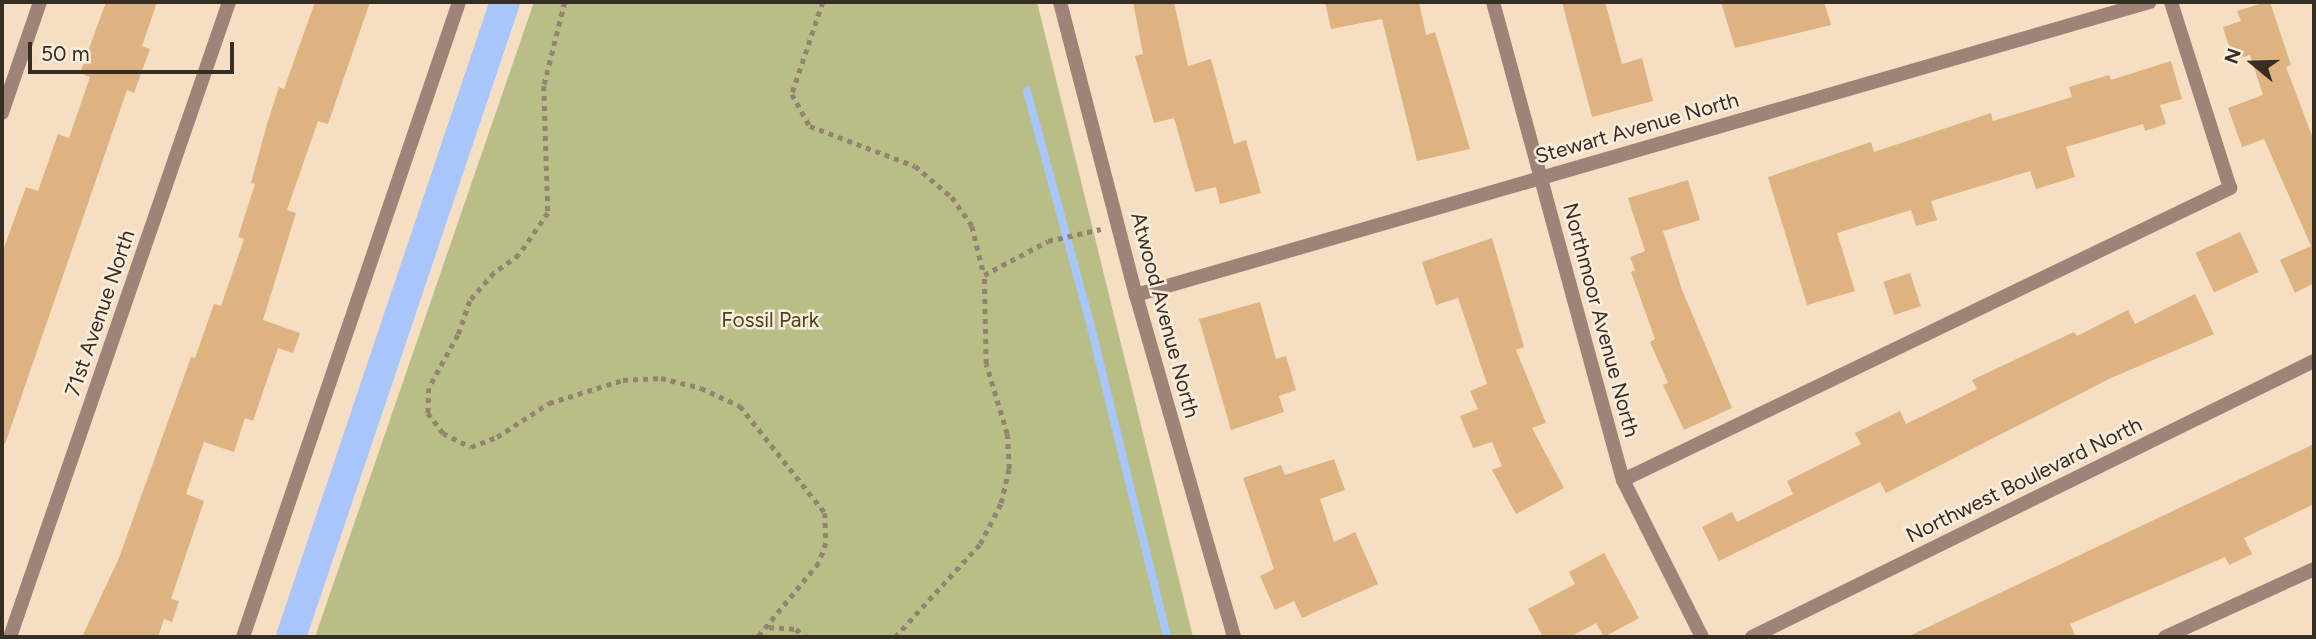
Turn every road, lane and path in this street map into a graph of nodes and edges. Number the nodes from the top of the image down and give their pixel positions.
1 (40, 2) edge
2 (229, 2) edge
3 (460, 2) edge
4 (565, 2) edge
5 (823, 2) edge
6 (1060, 2) edge
7 (1493, 2) edge
8 (2150, 2) edge
9 (2171, 2) edge
10 (2, 113) edge
11 (1541, 178) junction
12 (1107, 228) dead end
13 (984, 275) junction
14 (1136, 295) junction
15 (2314, 361) edge
16 (1623, 480) junction
17 (2314, 569) edge
18 (10, 637) edge
19 (243, 637) edge
20 (758, 637) edge
21 (806, 637) edge
22 (895, 637) edge
23 (1234, 637) edge
24 (1702, 637) edge
25 (1752, 637) edge
26 (2165, 637) edge

1 - 10 street
2 - 18 street, 71st Avenue North
3 - 19 street
4 - 20 path
5 - 13 path
6 - 14 street, Atwood Avenue North
7 - 11 street, Northmoor Avenue North
8 - 11 street, Stewart Avenue North
9 - 16 street
11 - 14 street, Stewart Avenue North
11 - 16 street, Northmoor Avenue North
12 - 13 path
13 - 22 path
14 - 23 street, Atwood Avenue North
15 - 25 street, Northwest Boulevard North
16 - 24 street, Northmoor Avenue North
17 - 26 street
20 - 21 path

